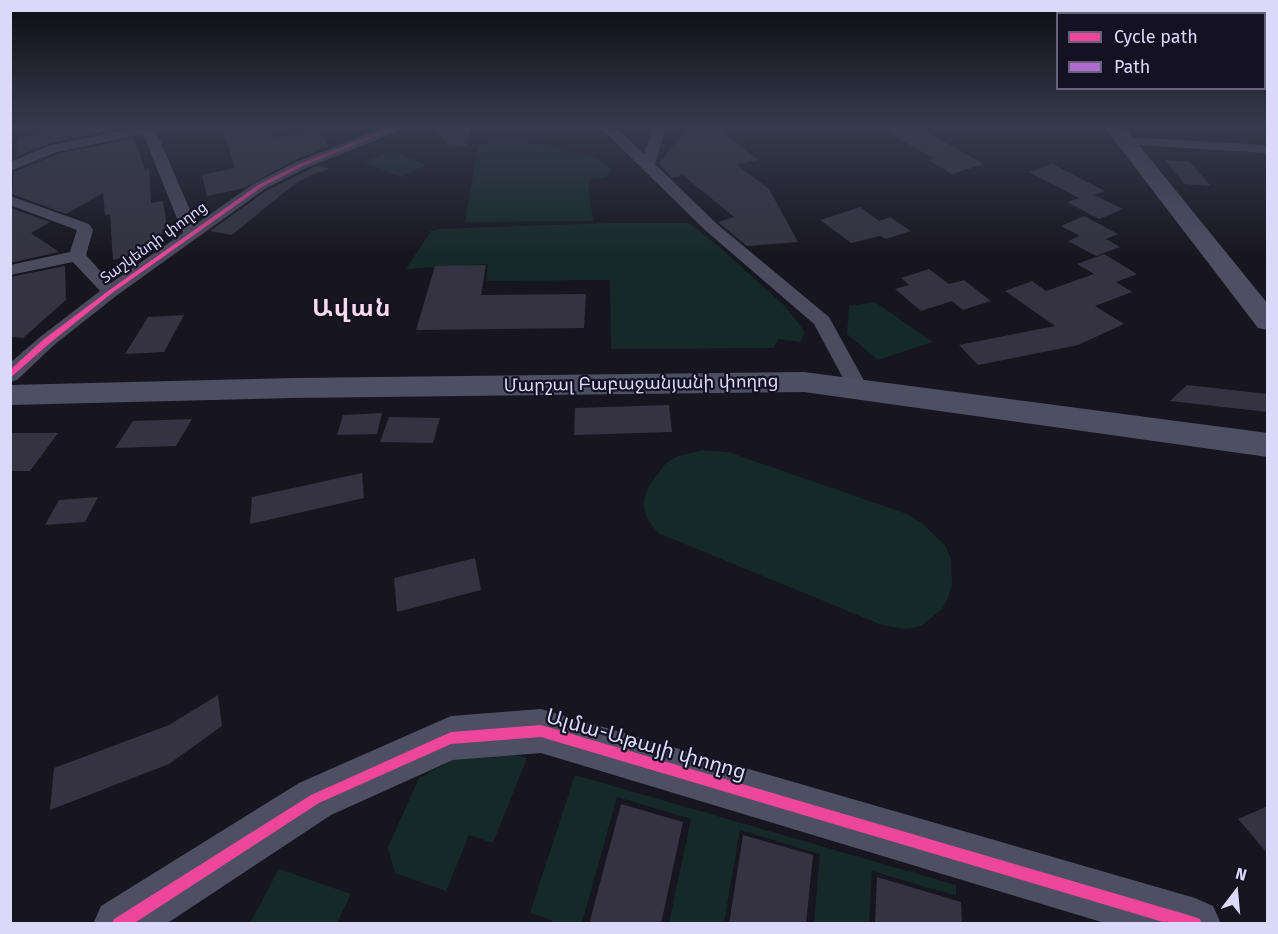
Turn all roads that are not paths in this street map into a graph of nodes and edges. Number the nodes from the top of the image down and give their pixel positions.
1 (166, 172) edge
2 (288, 172) edge
3 (653, 172) edge
4 (1150, 172) edge
5 (10, 200) edge
6 (192, 234) junction
7 (77, 256) junction
8 (10, 270) edge
9 (110, 292) junction
10 (1268, 322) edge
11 (10, 375) edge
12 (858, 388) junction
13 (10, 395) edge
14 (1268, 446) edge
15 (119, 924) edge
16 (1195, 924) edge

1 - 6 street
2 - 6 street, Տաշկենդի փողոց
3 - 12 street
4 - 10 main road
5 - 7 street
6 - 9 street, Տաշկենդի փողոց
7 - 8 street
7 - 9 street
9 - 11 street, Տաշկենդի փողոց
12 - 13 main road, Մարշալ Բաբաջանյանի փողոց
12 - 14 main road, Մարշալ Բաբաջանյանի փողոց
15 - 16 main road, Ալմա-Աթայի փողոց

